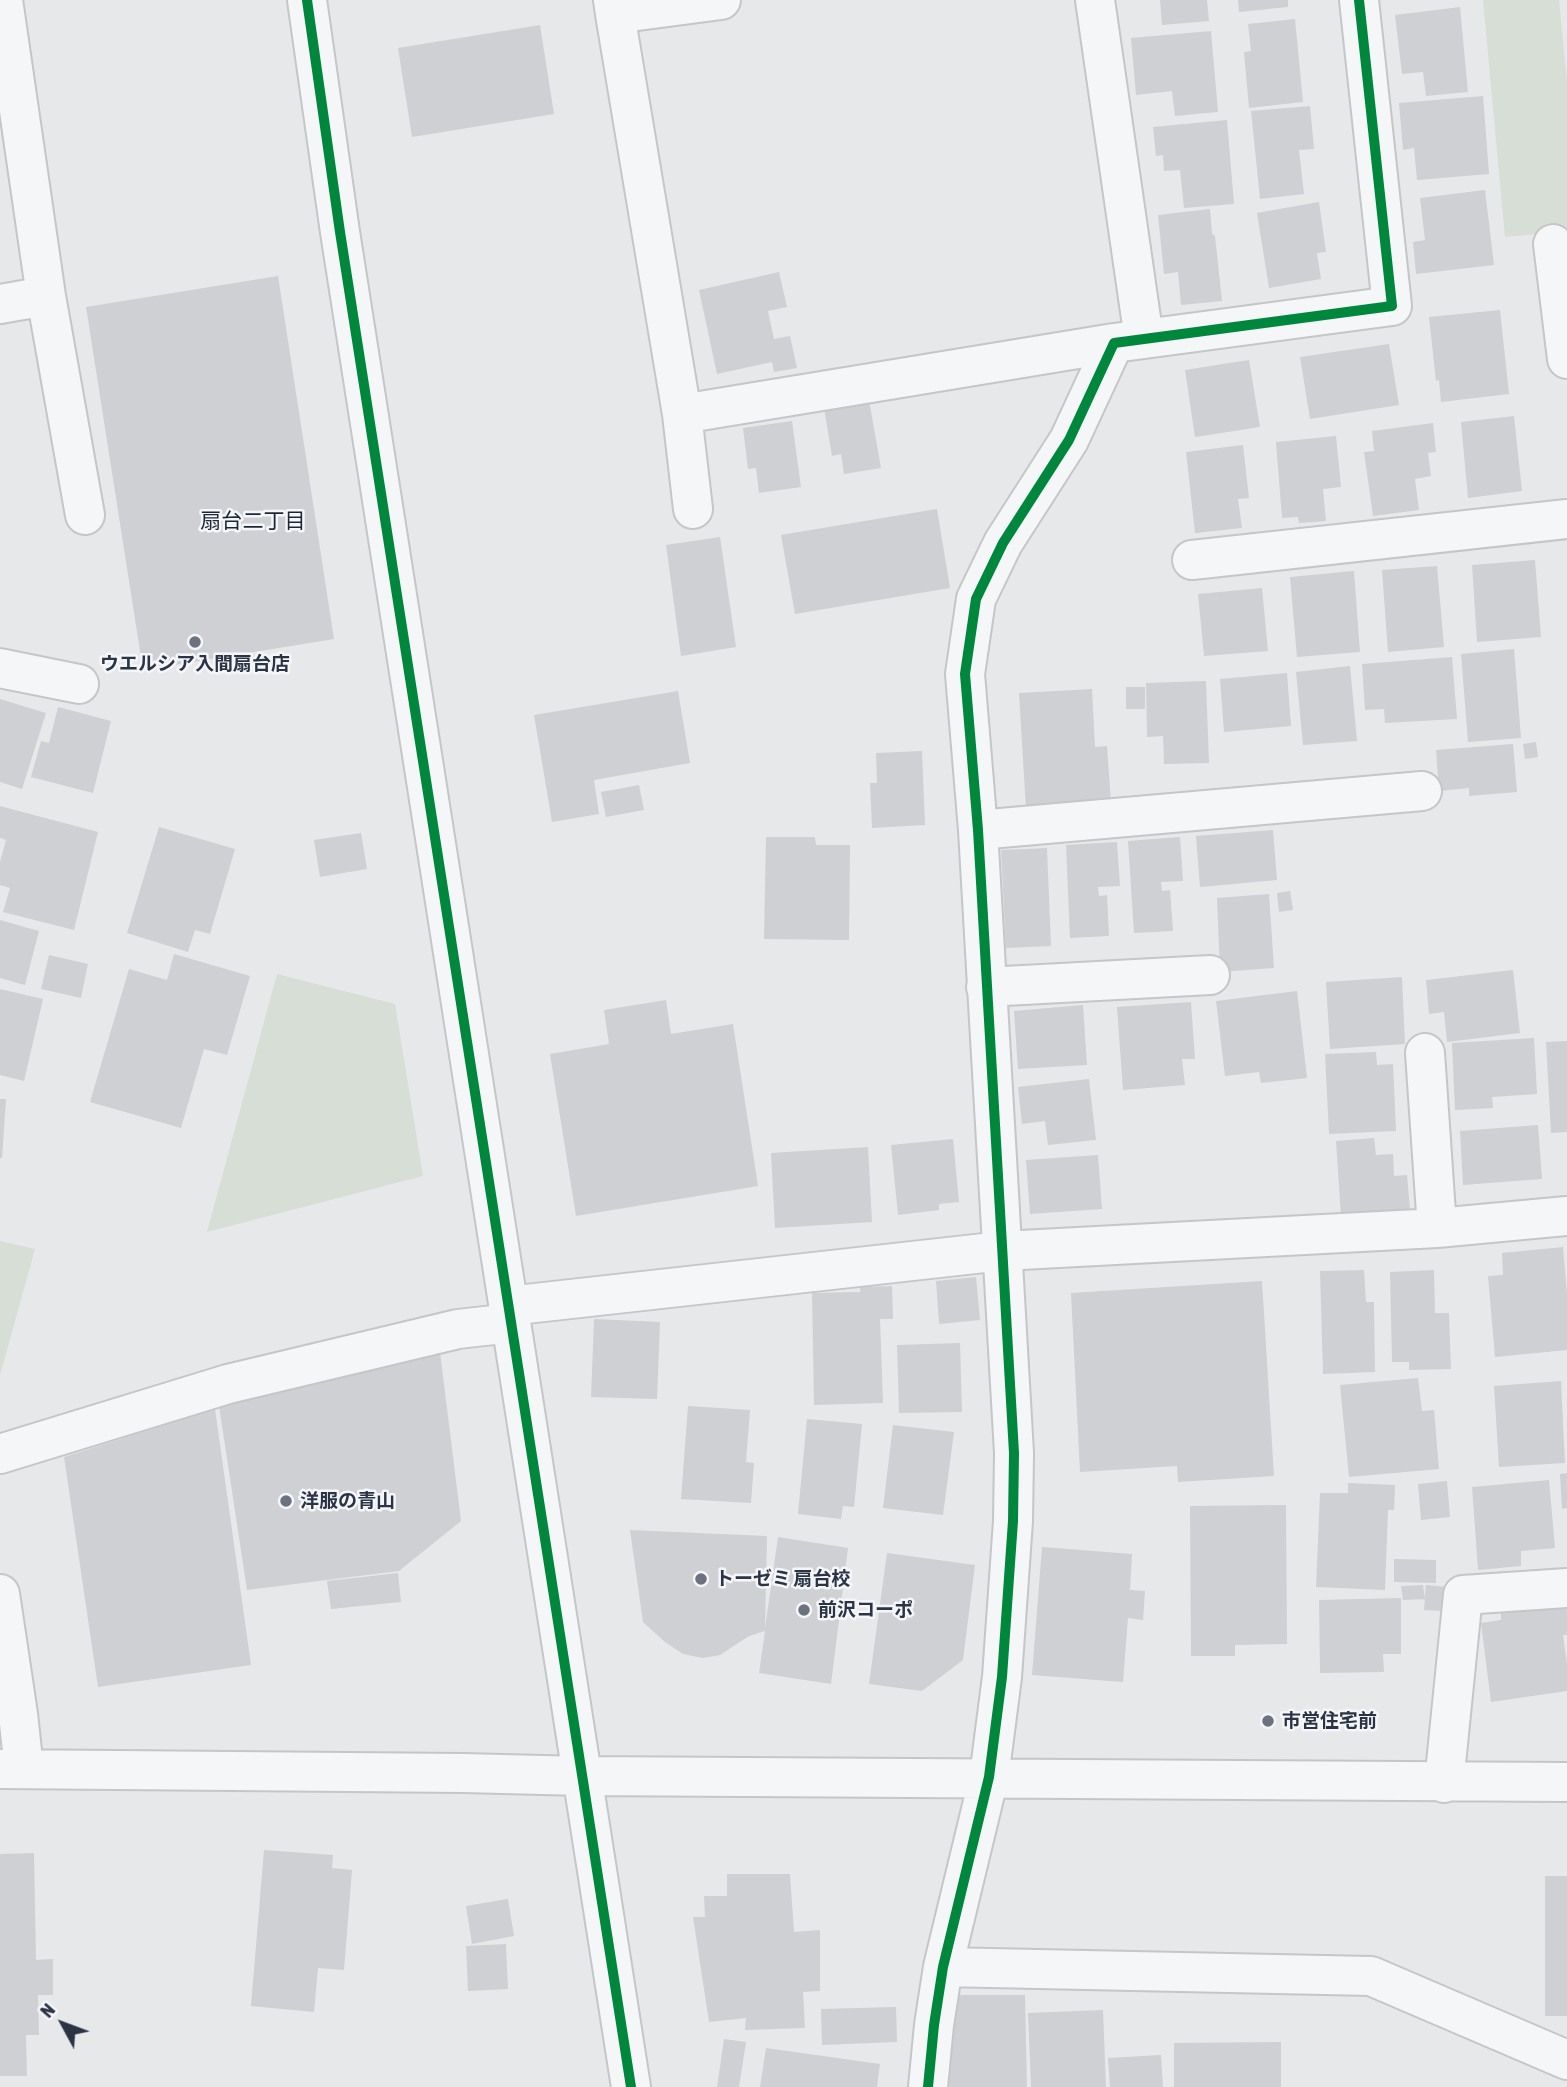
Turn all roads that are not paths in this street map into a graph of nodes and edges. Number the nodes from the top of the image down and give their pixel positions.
1 (3, 0) edge
2 (307, 0) edge
3 (721, 0) edge
4 (1095, 0) edge
5 (1359, 0) edge
6 (614, 7) edge
7 (1553, 244) dead end
8 (46, 296) junction
9 (0, 304) edge
10 (1129, 341) junction
11 (1567, 359) edge
12 (682, 414) junction
13 (693, 509) dead end
14 (85, 515) dead end
15 (1567, 519) edge
16 (1192, 560) dead end
17 (0, 668) edge
18 (79, 684) dead end
19 (1422, 792) dead end
20 (978, 830) junction
21 (1210, 975) dead end
22 (986, 987) junction
23 (1425, 1053) dead end
24 (1567, 1216) edge
25 (1437, 1227) junction
26 (1002, 1251) junction
27 (509, 1315) junction
28 (0, 1454) edge
29 (1567, 1588) edge
30 (0, 1594) edge
31 (12, 1769) edge
32 (582, 1776) junction
33 (989, 1777) junction
34 (1567, 1782) edge
35 (1444, 1783) junction
36 (943, 1967) junction
37 (1567, 2060) edge
38 (631, 2087) edge
39 (928, 2087) edge

1 - 8 street
2 - 27 street
3 - 6 street
4 - 10 street
5 - 10 street
6 - 12 street
7 - 11 street
8 - 9 street
8 - 14 street
10 - 12 street
10 - 20 street
12 - 13 street
15 - 16 street
17 - 18 street
19 - 20 street
20 - 22 street
21 - 22 street
22 - 26 street
23 - 25 street
24 - 25 street
25 - 26 street
26 - 27 street
26 - 33 street
27 - 28 street
27 - 32 street
29 - 35 street
30 - 31 street
31 - 32 street
32 - 33 street
32 - 38 street
33 - 35 street
33 - 36 street
34 - 35 street
36 - 37 street
36 - 39 street

